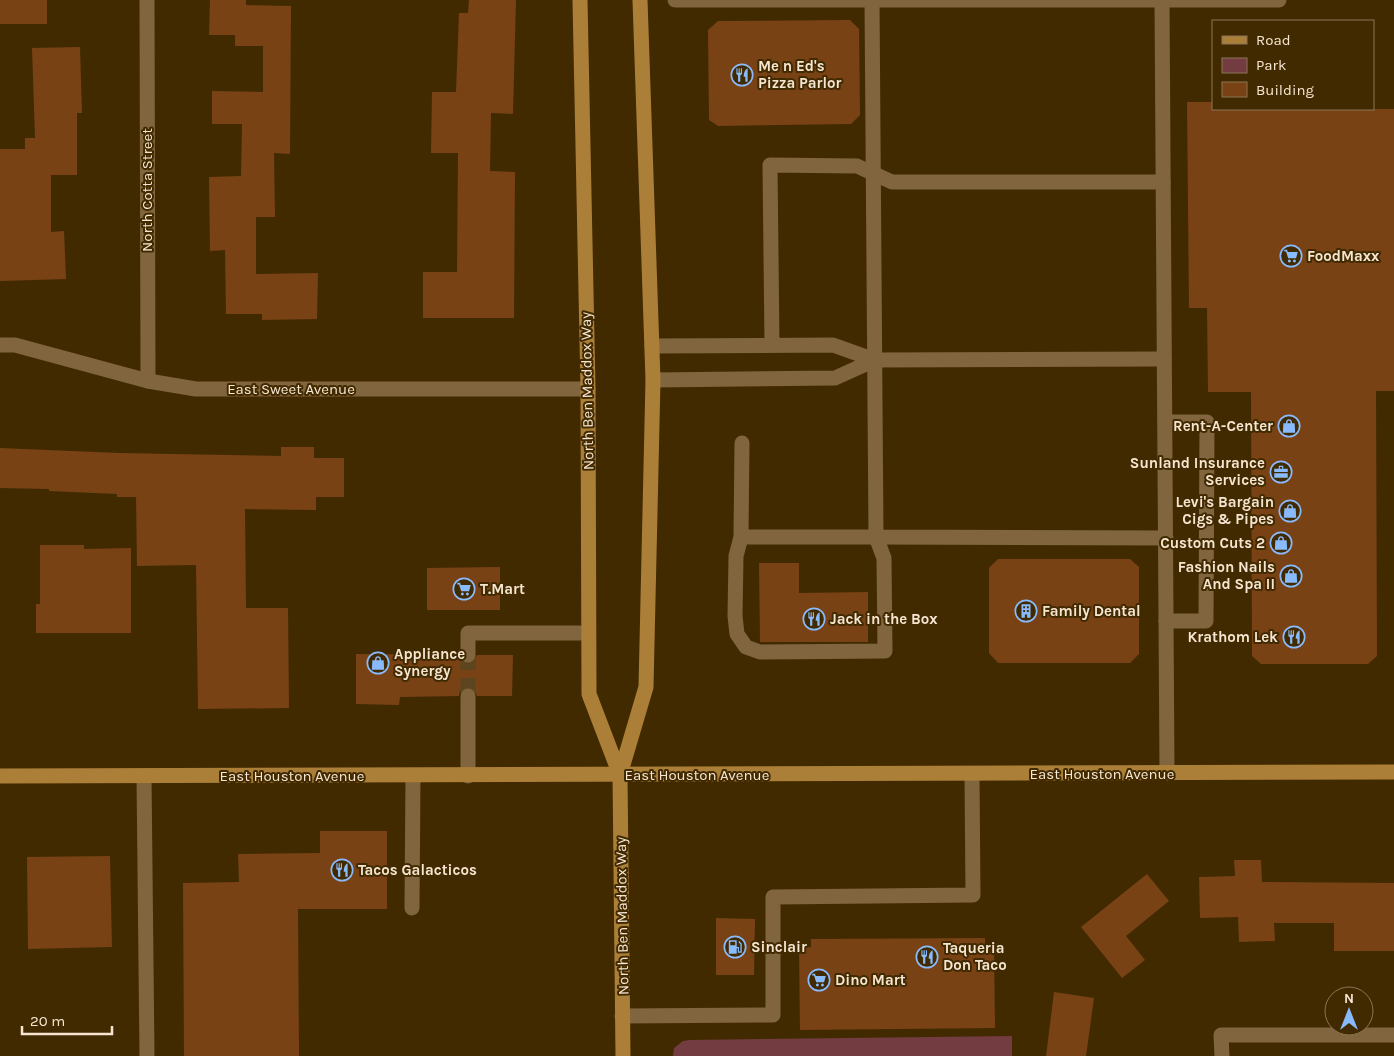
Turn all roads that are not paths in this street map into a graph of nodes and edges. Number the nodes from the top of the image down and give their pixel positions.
1 (147, 0) edge
2 (580, 0) edge
3 (640, 0) edge
4 (675, 0) edge
5 (872, 0) edge
6 (1162, 0) edge
7 (1279, 0) edge
8 (874, 173) junction
9 (1163, 182) junction
10 (0, 345) edge
11 (772, 345) junction
12 (652, 346) junction
13 (1164, 359) junction
14 (875, 360) junction
15 (653, 380) junction
16 (148, 381) junction
17 (588, 389) junction
18 (1165, 422) junction
19 (742, 443) dead end
20 (742, 537) junction
21 (876, 537) junction
22 (1166, 538) junction
23 (1166, 621) junction
24 (588, 633) junction
25 (468, 655) tunnel mouth
26 (468, 696) tunnel mouth
27 (1394, 772) edge
28 (1167, 773) junction
29 (972, 774) junction
30 (620, 775) junction
31 (0, 776) edge
32 (144, 776) junction
33 (413, 776) junction
34 (468, 776) junction
35 (412, 908) dead end
36 (622, 1016) junction
37 (1394, 1035) edge
38 (148, 1056) edge
39 (623, 1056) edge
40 (1222, 1056) edge

1 - 16 street, North Cotta Street
2 - 17 main road, North Ben Maddox Way
3 - 12 main road, North Ben Maddox Way
4 - 5 street
5 - 6 street
5 - 8 street
6 - 7 street
6 - 9 street
8 - 9 street
8 - 11 street
8 - 14 street
9 - 13 street
10 - 16 street, East Sweet Avenue
11 - 12 street
11 - 14 street
12 - 15 main road, North Ben Maddox Way
13 - 14 street
13 - 18 street
14 - 15 street
14 - 21 street
15 - 30 main road, North Ben Maddox Way
16 - 17 street, East Sweet Avenue
17 - 24 main road, North Ben Maddox Way
18 - 22 street
18 - 23 street
19 - 20 street
20 - 21 street
20 - 21 street
21 - 22 street
22 - 23 street
23 - 28 street
24 - 25 street
24 - 30 main road, North Ben Maddox Way
26 - 34 street
27 - 28 main road, East Houston Avenue
28 - 29 main road, East Houston Avenue
29 - 30 main road, East Houston Avenue
29 - 36 street
30 - 34 main road, East Houston Avenue
30 - 36 main road, North Ben Maddox Way
31 - 32 main road, East Houston Avenue
32 - 33 main road, East Houston Avenue
32 - 38 street
33 - 34 main road, East Houston Avenue
33 - 35 street
36 - 39 main road, North Ben Maddox Way
37 - 40 street

